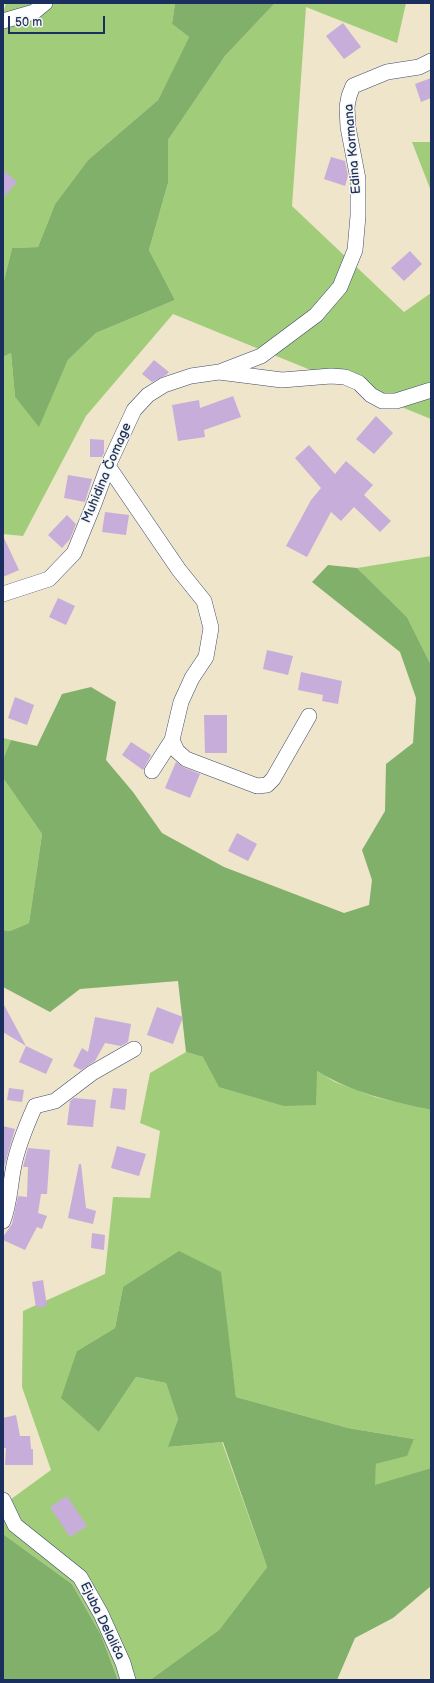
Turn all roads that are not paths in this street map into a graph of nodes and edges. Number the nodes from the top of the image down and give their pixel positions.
1 (45, 3) edge
2 (3, 21) edge
3 (431, 61) edge
4 (219, 372) junction
5 (431, 390) edge
6 (108, 466) junction
7 (3, 594) edge
8 (309, 716) dead end
9 (172, 740) junction
10 (152, 771) dead end
11 (134, 1049) dead end
12 (3, 1221) edge
13 (3, 1500) edge
14 (128, 1680) edge

1 - 2 street
3 - 4 street, Edina Kormana
4 - 5 street, Muhidina Čomage
4 - 6 street, Muhidina Čomage
6 - 7 street, Muhidina Čomage
6 - 9 street
8 - 9 street
9 - 10 street
11 - 12 street
13 - 14 street, Ejuba Delalića

